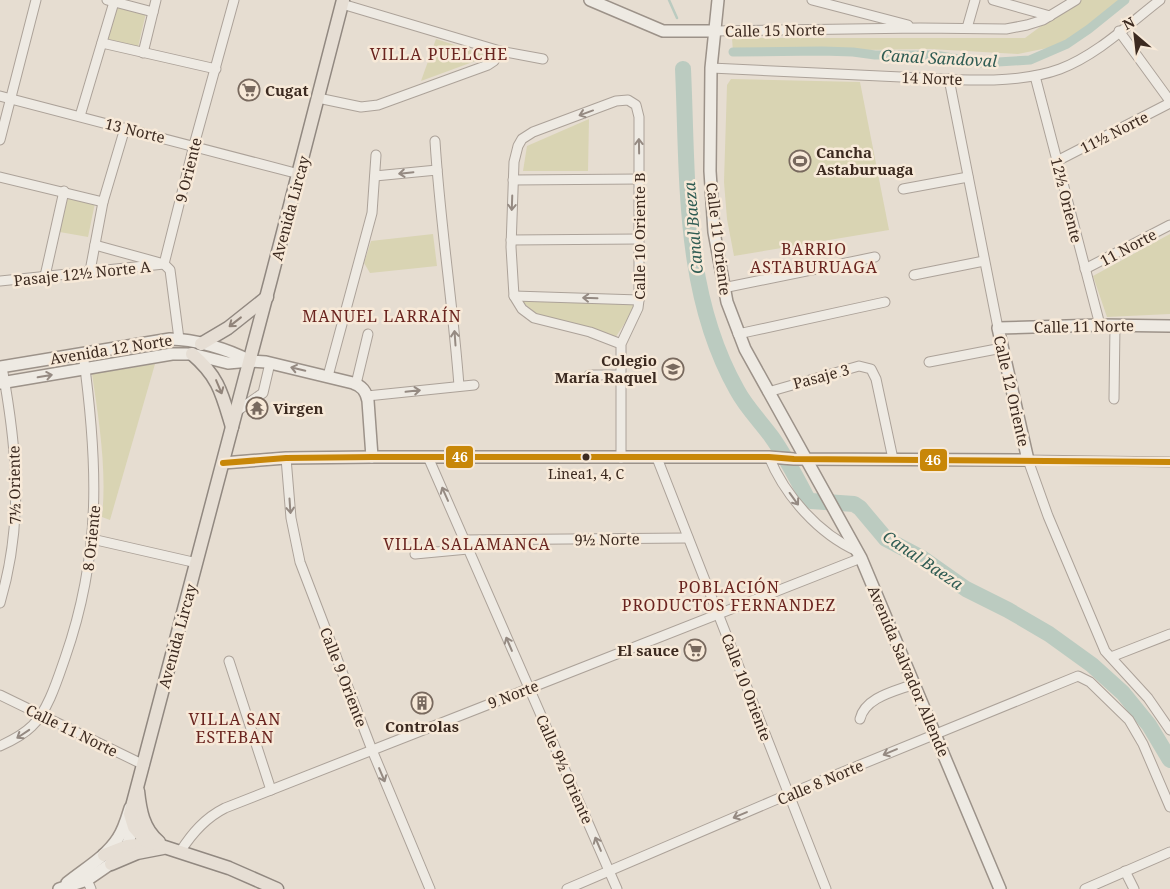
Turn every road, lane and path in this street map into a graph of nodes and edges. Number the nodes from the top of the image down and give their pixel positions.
1 (36, 0) edge
2 (156, 0) edge
3 (234, 0) edge
4 (590, 0) edge
5 (718, 0) edge
6 (812, 0) edge
7 (975, 0) edge
8 (994, 0) edge
9 (1076, 0) edge
10 (1160, 0) edge
11 (110, 1) edge
12 (342, 1) edge
13 (153, 12) junction
14 (1050, 16) junction
15 (920, 28) junction
16 (967, 28) junction
17 (714, 31) junction
18 (1119, 31) junction
19 (102, 44) junction
20 (500, 51) junction
21 (143, 53) junction
22 (543, 59) dead end
23 (711, 68) junction
24 (216, 69) junction
25 (1035, 76) junction
26 (949, 79) junction
27 (0, 96) edge
28 (11, 98) junction
29 (318, 98) junction
30 (1170, 102) edge
31 (80, 116) junction
32 (125, 128) junction
33 (0, 140) edge
34 (436, 140) dead end
35 (194, 145) junction
36 (376, 155) dead end
37 (1057, 161) junction
38 (437, 170) junction
39 (299, 174) junction
40 (375, 176) junction
41 (968, 176) junction
42 (0, 177) edge
43 (640, 179) junction
44 (513, 180) junction
45 (902, 188) dead end
46 (64, 191) junction
47 (103, 202) junction
48 (1170, 224) edge
49 (639, 239) junction
50 (511, 240) junction
51 (95, 245) junction
52 (875, 257) dead end
53 (984, 261) junction
54 (164, 264) junction
55 (1085, 269) junction
56 (90, 271) junction
57 (914, 275) dead end
58 (46, 276) junction
59 (0, 281) edge
60 (723, 288) junction
61 (266, 297) junction
62 (514, 298) junction
63 (639, 300) junction
64 (885, 302) dead end
65 (1100, 325) junction
66 (1115, 325) junction
67 (1170, 326) edge
68 (998, 328) junction
69 (368, 334) dead end
70 (738, 334) junction
71 (179, 339) junction
72 (201, 344) junction
73 (622, 344) junction
74 (1002, 348) junction
75 (83, 353) junction
76 (192, 354) junction
77 (250, 361) junction
78 (930, 362) dead end
79 (270, 363) junction
80 (1, 367) edge
81 (85, 369) junction
82 (589, 375) dead end
83 (621, 375) junction
84 (328, 376) junction
85 (2, 383) edge
86 (474, 385) dead end
87 (459, 386) junction
88 (362, 389) junction
89 (768, 392) junction
90 (1114, 399) dead end
91 (237, 411) junction
92 (232, 428) junction
93 (372, 456) junction
94 (428, 457) junction
95 (286, 458) junction
96 (621, 458) junction
97 (657, 458) junction
98 (774, 458) junction
99 (800, 459) junction
100 (893, 459) junction
101 (1028, 460) junction
102 (1170, 462) edge
103 (223, 463) junction
104 (688, 538) junction
105 (92, 539) junction
106 (467, 544) junction
107 (415, 554) dead end
108 (859, 555) junction
109 (197, 563) junction
110 (0, 603) edge
111 (718, 614) junction
112 (1170, 634) edge
113 (1111, 657) junction
114 (229, 661) dead end
115 (914, 684) junction
116 (528, 688) junction
117 (0, 695) edge
118 (41, 716) junction
119 (860, 719) dead end
120 (1170, 730) edge
121 (935, 734) junction
122 (0, 746) edge
123 (372, 750) junction
124 (144, 765) junction
125 (271, 790) junction
126 (789, 794) junction
127 (135, 807) junction
128 (1170, 807) edge
129 (134, 827) junction
130 (153, 843) junction
131 (127, 846) junction
132 (174, 850) junction
133 (1170, 852) edge
134 (107, 859) junction
135 (609, 871) junction
136 (1126, 871) junction
137 (87, 880) edge
138 (60, 888) edge
139 (277, 889) edge
140 (430, 889) edge
141 (567, 889) edge
142 (617, 889) edge
143 (826, 889) edge
144 (1000, 889) edge
145 (1085, 889) edge
146 (1134, 889) edge

1 - 28 street
2 - 13 street
3 - 24 street, 9 Oriente
4 - 17 main road, Calle 15 Norte
5 - 17 main road, Calle 11 Oriente
6 - 15 street
7 - 16 street
8 - 14 street
9 - 14 street, Calle 15 Norte
10 - 18 street, 14 Norte
11 - 13 street
11 - 19 street
12 - 20 street
12 - 29 main road, Avenida Lircay
13 - 21 street
14 - 16 street, Calle 15 Norte
15 - 16 street, Calle 15 Norte
15 - 17 street, Calle 15 Norte
17 - 23 main road, Calle 11 Oriente
18 - 25 street, 14 Norte
18 - 30 street
19 - 21 street
19 - 31 street
20 - 22 street
20 - 29 street
21 - 24 street
23 - 26 street, 14 Norte
23 - 60 main road, Calle 11 Oriente
24 - 35 street, 9 Oriente
25 - 26 street, 14 Norte
25 - 37 street, 12½ Oriente
26 - 41 street, Calle 12 Oriente
27 - 28 street, 13 Norte
28 - 31 street, 13 Norte
28 - 33 street
29 - 39 main road, Avenida Lircay
30 - 37 street, 11½ Norte
31 - 32 street, 13 Norte
32 - 35 street, 13 Norte
32 - 47 street
34 - 38 street
35 - 39 street, 13 Norte
35 - 54 street, 9 Oriente
36 - 40 street
37 - 55 street, 12½ Oriente
38 -> 40 street
87 -> 38 street
39 - 61 main road, Avenida Lircay
40 - 84 street
41 - 45 street
41 - 53 street, Calle 12 Oriente
42 - 46 street
43 - 44 street
43 -> 44 street, Calle 10 Oriente B
43 - 49 street, Calle 10 Oriente B
44 -> 50 street
46 - 47 street
46 - 58 street
47 - 51 street
48 - 55 street, 11 Norte
49 - 50 street
49 - 63 street, Calle 10 Oriente B
50 - 62 street
51 - 54 street
51 - 56 street
52 - 60 street
53 - 57 street
53 - 68 street, Calle 12 Oriente
54 - 56 street, Pasaje 12½ Norte A
54 - 71 street
55 - 65 street, 12½ Oriente
56 - 58 street, Pasaje 12½ Norte A
58 - 59 street, Pasaje 12½ Norte A
60 - 70 main road, Calle 11 Oriente
61 -> 72 main road
61 - 77 main road, Avenida Lircay
63 -> 62 street
62 - 73 street
63 - 73 street, Calle 10 Oriente B
64 - 70 street
65 - 66 main road, Calle 11 Norte
65 - 68 main road, Calle 11 Norte
66 - 67 main road, Calle 11 Norte
66 - 90 street
68 - 74 main road, Calle 12 Oriente
69 - 88 street
70 - 89 main road, Calle 11 Oriente
71 - 72 main road, Avenida 12 Norte
71 - 75 main road, Avenida 12 Norte
72 - 77 main road, Avenida 12 Norte
73 - 83 street, Calle 10 Oriente B
74 - 78 street
74 - 101 main road, Calle 12 Oriente
75 - 80 main road, Avenida 12 Norte
75 - 81 street, 8 Oriente
76 - 77 main road, Avenida 12 Norte
76 - 81 main road, Avenida 12 Norte
76 -> 92 main road
77 - 79 main road, Avenida 12 Norte
77 - 91 main road, Avenida Lircay
84 -> 79 main road, Avenida 12 Norte
79 - 91 street
80 - 85 street, 7½ Oriente
85 -> 81 main road, Avenida 12 Norte
81 - 105 street, 8 Oriente
82 - 83 street
83 - 96 street, Calle 10 Oriente B
84 - 88 main road, Avenida 12 Norte
85 - 110 street, 7½ Oriente
86 - 87 street
88 -> 87 street
88 - 93 main road
89 - 99 main road, Calle 11 Oriente
89 - 100 street, Pasaje 3
91 - 92 main road, Avenida Lircay
92 - 103 main road, Avenida Lircay
93 - 94 main road
93 - 95 main road
94 - 96 main road
106 -> 94 street, Calle 9½ Oriente
95 - 103 main road
95 -> 123 street, Calle 9 Oriente
96 - 97 main road
97 - 98 main road
97 - 104 street, Calle 10 Oriente
98 - 99 main road
98 -> 108 street
99 - 100 main road
99 - 108 main road, Avenida Salvador Allende
100 - 101 main road
101 - 102 street
101 - 113 street, Calle 12 Oriente
103 - 109 main road, Avenida Lircay
104 - 106 street, 9½ Norte
104 - 111 street, Calle 10 Oriente
105 - 109 street
105 - 118 street, 8 Oriente
106 - 107 street, 9½ Norte
116 -> 106 street, Calle 9½ Oriente
108 - 111 street, 9 Norte
108 - 115 main road, Avenida Salvador Allende
109 - 124 main road, Avenida Lircay
111 - 116 street, 9 Norte
111 - 126 street, Calle 10 Oriente
112 - 113 street
113 - 120 street, Calle 12 Oriente
114 - 125 street
115 - 119 street
115 - 121 main road, Avenida Salvador Allende
116 - 123 street, 9 Norte
135 -> 116 street, Calle 9½ Oriente
117 - 118 street, Calle 11 Norte
118 -> 122 street
118 - 124 street, Calle 11 Norte
121 -> 126 street, Calle 8 Norte
121 - 128 street, Calle 8 Norte
121 - 144 main road, Avenida Salvador Allende
123 - 125 street, 9 Norte
123 -> 140 street, Calle 9 Oriente
124 - 127 main road, Avenida Lircay
125 - 132 street, 9 Norte
126 -> 135 street, Calle 8 Norte
126 - 143 street, Calle 10 Oriente
127 - 129 main road
127 - 132 main road
127 - 134 main road
129 - 130 main road
129 - 131 main road
130 - 131 main road
130 - 132 main road
131 - 134 main road
132 - 134 main road
132 - 139 main road
133 - 136 street
134 - 137 main road
135 - 141 street, Calle 8 Norte
135 - 142 street, Calle 9½ Oriente
136 - 145 street
136 - 146 street
137 - 138 main road

